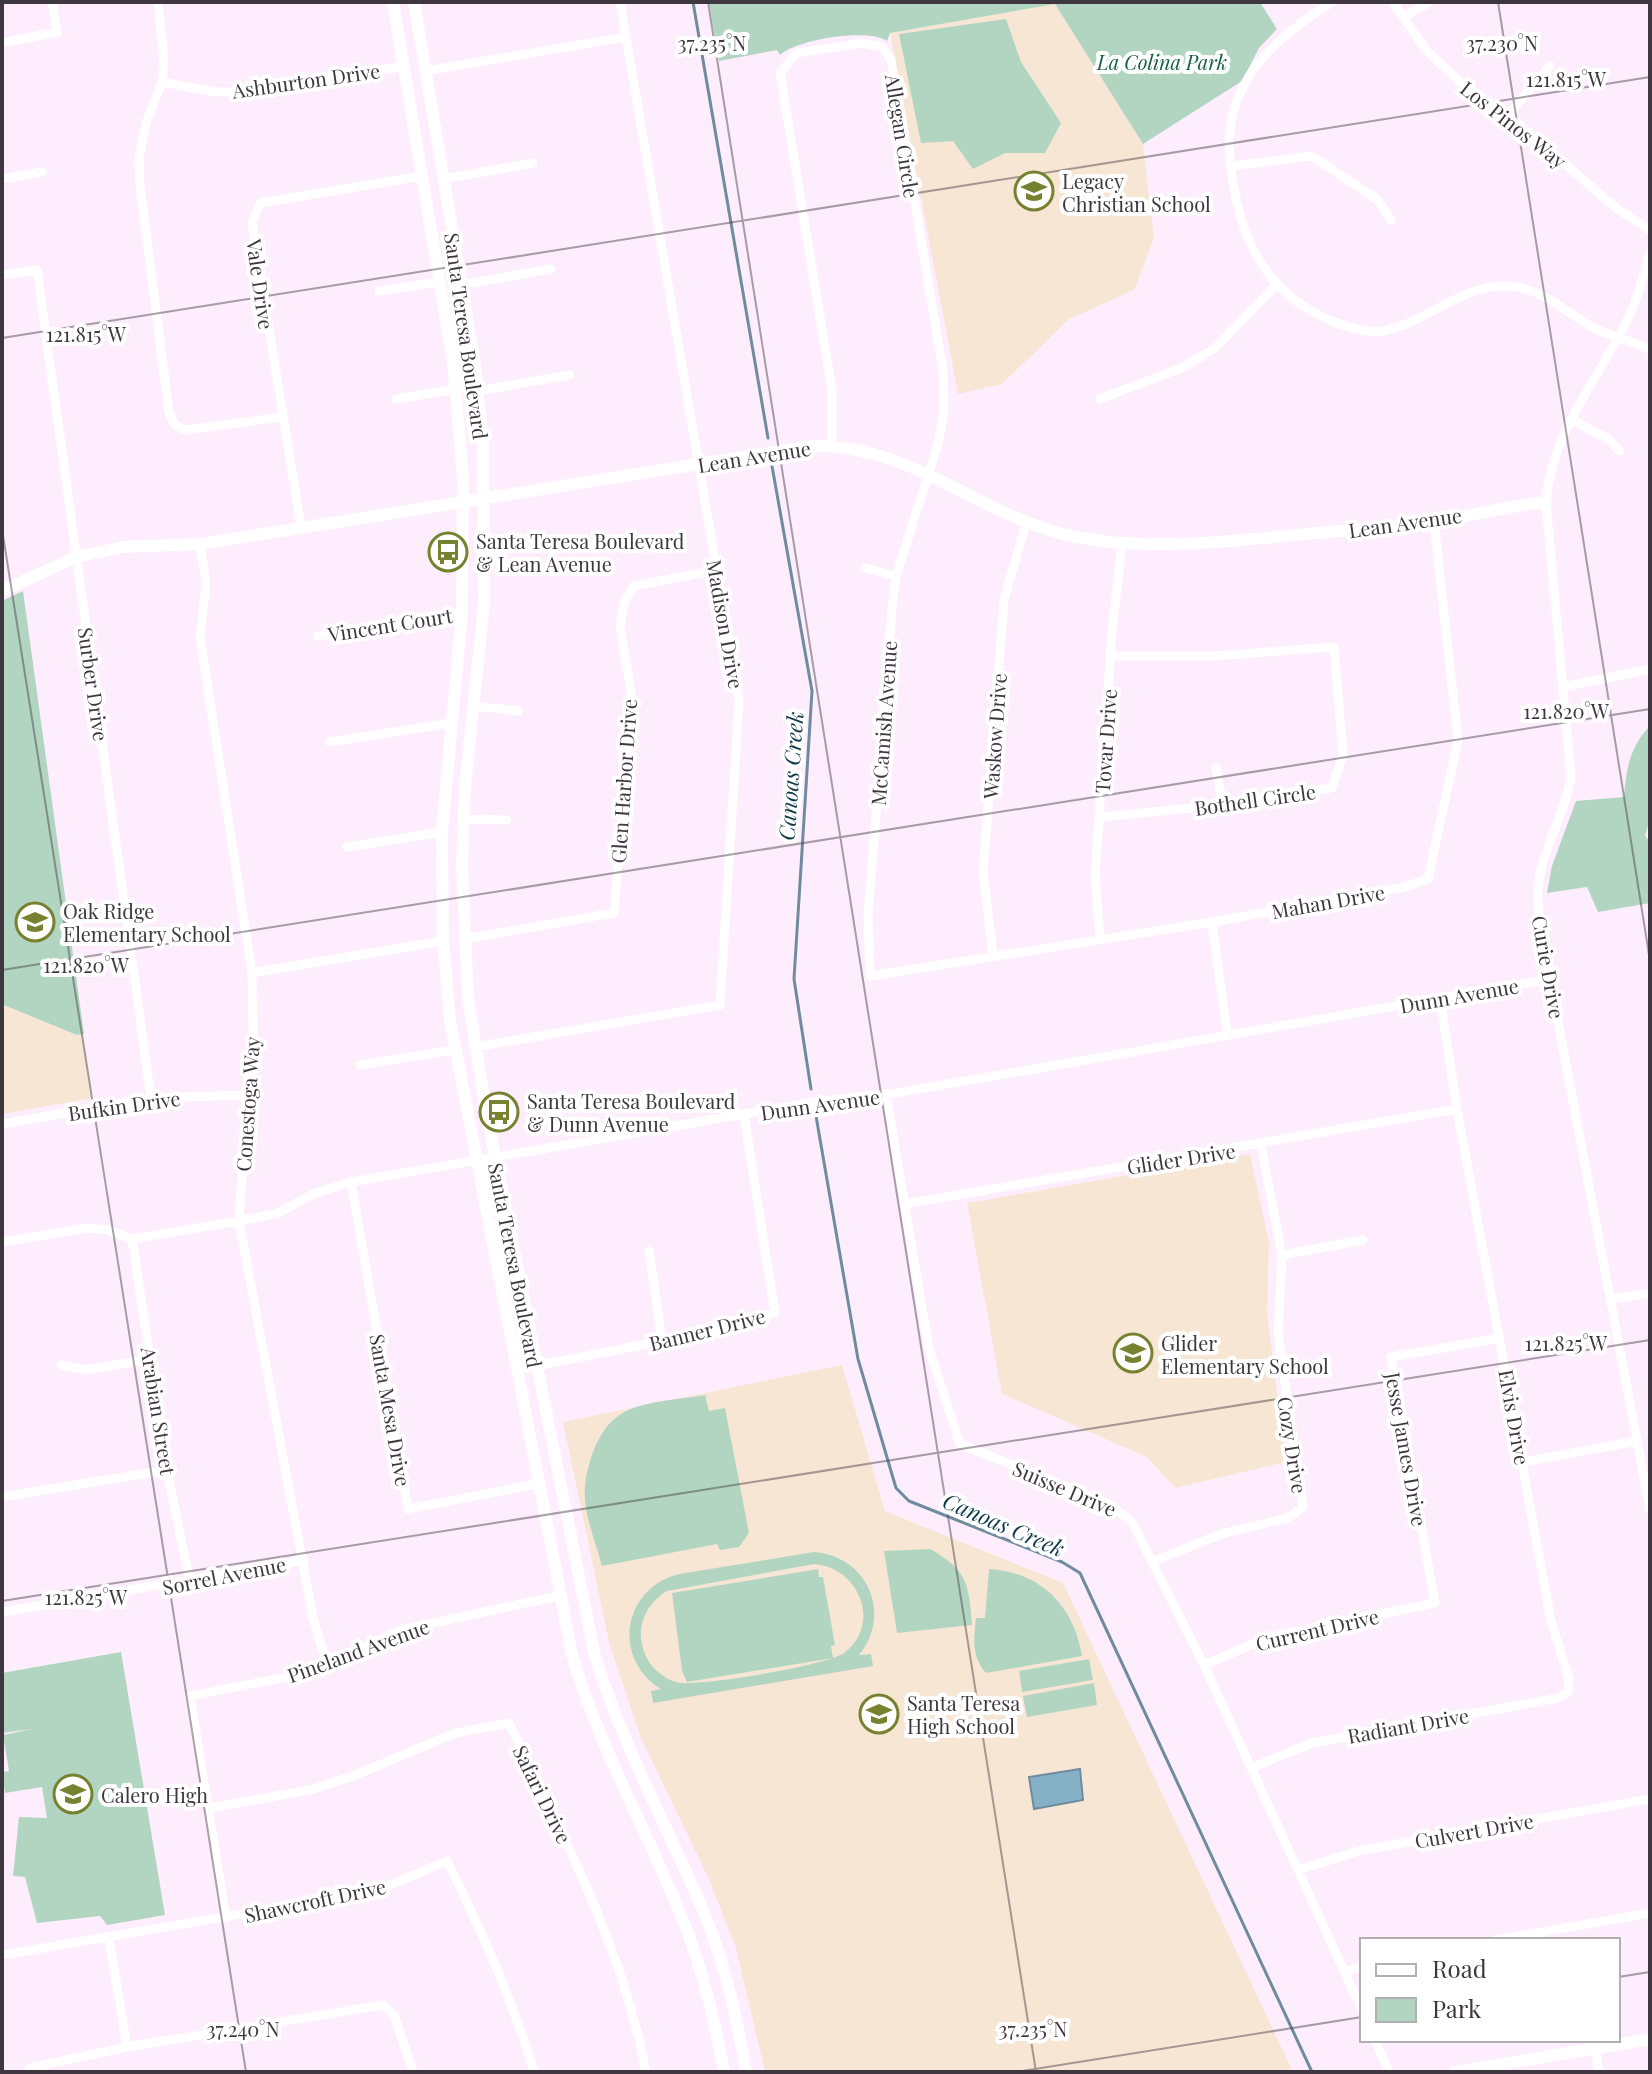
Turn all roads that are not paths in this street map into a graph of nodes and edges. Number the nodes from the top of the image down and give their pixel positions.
1 (52, 2) edge
2 (158, 2) edge
3 (393, 2) edge
4 (414, 2) edge
5 (620, 2) edge
6 (1332, 2) edge
7 (1393, 2) edge
8 (1429, 2) edge
9 (1403, 17) junction
10 (626, 37) junction
11 (2, 43) edge
12 (404, 66) junction
13 (1550, 66) dead end
14 (425, 71) junction
15 (162, 82) junction
16 (1508, 115) junction
17 (533, 163) dead end
18 (1231, 166) junction
19 (42, 172) dead end
20 (422, 176) junction
21 (2, 179) edge
22 (443, 179) junction
23 (1391, 220) dead end
24 (1650, 230) edge
25 (1650, 253) edge
26 (551, 269) dead end
27 (2, 275) edge
28 (439, 282) junction
29 (461, 285) junction
30 (1276, 285) junction
31 (379, 291) dead end
32 (1618, 336) junction
33 (1650, 350) edge
34 (570, 375) dead end
35 (456, 389) junction
36 (478, 391) junction
37 (396, 399) dead end
38 (1100, 399) dead end
39 (282, 417) junction
40 (1571, 419) junction
41 (832, 446) junction
42 (1620, 451) dead end
43 (697, 465) junction
44 (927, 473) junction
45 (485, 498) junction
46 (464, 500) junction
47 (1546, 502) junction
48 (1027, 520) junction
49 (1434, 522) junction
50 (301, 527) junction
51 (200, 544) junction
52 (1122, 544) junction
53 (76, 557) junction
54 (865, 568) dead end
55 (717, 570) junction
56 (896, 576) junction
57 (2, 591) edge
58 (462, 612) junction
59 (318, 636) dead end
60 (1111, 656) junction
61 (1650, 669) edge
62 (1563, 687) junction
63 (474, 706) junction
64 (518, 711) dead end
65 (451, 723) junction
66 (330, 742) dead end
67 (1216, 768) dead end
68 (1223, 805) junction
69 (1100, 817) junction
70 (463, 819) junction
71 (507, 820) dead end
72 (442, 832) junction
73 (347, 847) dead end
74 (1212, 922) junction
75 (1100, 938) junction
76 (464, 939) junction
77 (443, 941) junction
78 (993, 955) junction
79 (252, 973) junction
80 (870, 976) joint
81 (1550, 979) junction
82 (1440, 999) junction
83 (1227, 1033) junction
84 (475, 1047) junction
85 (454, 1050) junction
86 (360, 1065) dead end
87 (886, 1094) junction
88 (248, 1095) junction
89 (151, 1098) junction
90 (1457, 1109) junction
91 (744, 1115) junction
92 (2, 1124) edge
93 (1261, 1145) junction
94 (495, 1157) junction
95 (474, 1161) junction
96 (351, 1182) junction
97 (905, 1204) junction
98 (239, 1221) junction
99 (132, 1239) junction
100 (1363, 1240) dead end
101 (2, 1242) edge
102 (649, 1251) dead end
103 (1282, 1255) junction
104 (1650, 1293) edge
105 (1611, 1299) junction
106 (1500, 1338) junction
107 (662, 1341) junction
108 (150, 1359) junction
109 (61, 1365) dead end
110 (536, 1366) junction
111 (1637, 1441) junction
112 (1523, 1462) junction
113 (167, 1470) junction
114 (537, 1484) junction
115 (2, 1497) edge
116 (1650, 1510) edge
117 (304, 1560) junction
118 (1154, 1561) junction
119 (190, 1582) junction
120 (558, 1596) junction
121 (1435, 1603) joint
122 (2, 1612) edge
123 (326, 1661) junction
124 (1204, 1665) junction
125 (1568, 1692) joint
126 (1251, 1768) junction
127 (1650, 1799) edge
128 (209, 1808) junction
129 (1299, 1870) junction
130 (1650, 1913) edge
131 (226, 1918) junction
132 (109, 1938) junction
133 (1506, 1938) edge
134 (2, 1955) edge
135 (1360, 1967) edge
136 (1345, 1972) junction
137 (1360, 2006) edge
138 (1650, 2039) edge
139 (1376, 2042) edge
140 (127, 2047) junction
141 (1595, 2048) junction
142 (30, 2070) edge
143 (1482, 2070) edge
144 (413, 2072) edge
145 (534, 2072) edge
146 (646, 2072) edge
147 (724, 2072) edge
148 (746, 2072) edge
149 (1389, 2072) edge
150 (1455, 2072) edge
151 (1599, 2072) edge

1 - 11 street
2 - 15 street
3 - 12 main road, Santa Teresa Boulevard
4 - 14 main road, Santa Teresa Boulevard
5 - 10 street, Madison Drive
6 - 18 street
7 - 9 street, Los Pinos Way
8 - 9 street
9 - 16 street, Los Pinos Way
10 - 14 street
10 - 43 street, Madison Drive
12 - 15 street, Ashburton Drive
12 - 20 main road, Santa Teresa Boulevard
13 - 16 street
14 - 22 main road, Santa Teresa Boulevard
15 - 39 street
16 - 24 street, Los Pinos Way
17 - 22 street
18 - 23 street
18 - 30 street
19 - 21 street
20 - 28 main road, Santa Teresa Boulevard
20 - 39 street, Vale Drive
22 - 29 main road, Santa Teresa Boulevard
25 - 32 street, Curie Drive
26 - 29 street
27 - 53 street, Surber Drive
28 - 31 street
28 - 35 main road, Santa Teresa Boulevard
29 - 36 main road, Santa Teresa Boulevard
30 - 32 street
30 - 38 street
32 - 33 street
32 - 40 street, Curie Drive
34 - 36 street
35 - 37 street
35 - 46 main road, Santa Teresa Boulevard
36 - 45 main road, Santa Teresa Boulevard
39 - 50 street, Vale Drive
40 - 42 street
40 - 47 street, Curie Drive
41 - 43 main road, Lean Avenue
41 - 44 main road, Lean Avenue
41 - 44 street, Allegan Circle
43 - 45 main road, Lean Avenue
43 - 55 street, Madison Drive
44 - 48 main road, Lean Avenue
44 - 56 street, McCamish Avenue
45 - 46 main road, Lean Avenue
45 - 63 main road, Santa Teresa Boulevard
46 - 50 main road, Lean Avenue
46 - 58 main road, Santa Teresa Boulevard
47 - 49 main road, Lean Avenue
47 - 62 street, Curie Drive
48 - 52 main road, Lean Avenue
48 - 78 street, Waskow Drive
49 - 52 main road, Lean Avenue
49 - 74 street, Mahan Drive
50 - 51 main road, Lean Avenue
51 - 53 main road, Lean Avenue
51 - 79 street, Conestoga Way
52 - 60 street, Tovar Drive
53 - 57 main road, Lean Avenue
53 - 89 street, Surber Drive
54 - 56 street
55 - 76 street, Glen Harbor Drive
55 - 84 street, Madison Drive
56 - 80 street, McCamish Avenue
58 - 59 street, Vincent Court
58 - 65 main road, Santa Teresa Boulevard
60 - 68 street, Bothell Circle
60 - 69 street, Tovar Drive
61 - 62 street
62 - 81 street, Curie Drive
63 - 64 street
63 - 70 main road, Santa Teresa Boulevard
65 - 66 street
65 - 72 main road, Santa Teresa Boulevard
67 - 68 street
68 - 69 street, Bothell Circle
69 - 75 street, Tovar Drive
70 - 71 street
70 - 76 main road, Santa Teresa Boulevard
72 - 73 street
72 - 77 main road, Santa Teresa Boulevard
74 - 75 street, Mahan Drive
74 - 83 street
75 - 78 street, Mahan Drive
76 - 84 main road, Santa Teresa Boulevard
77 - 79 street
77 - 85 main road, Santa Teresa Boulevard
78 - 80 street, Mahan Drive
79 - 88 street, Conestoga Way
81 - 82 street, Dunn Avenue
81 - 105 street, Curie Drive
82 - 83 street, Dunn Avenue
82 - 90 street, Elvis Drive
83 - 87 street, Dunn Avenue
84 - 94 main road, Santa Teresa Boulevard
85 - 86 street
85 - 95 main road, Santa Teresa Boulevard
87 - 91 street, Dunn Avenue
87 - 97 street, Suisse Drive
88 - 89 street, Bufkin Drive
88 - 98 street, Conestoga Way
89 - 92 street, Bufkin Drive
90 - 93 street, Glider Drive
90 - 106 street, Elvis Drive
91 - 94 street, Dunn Avenue
91 - 107 street, Banner Drive
93 - 97 street, Glider Drive
93 - 103 street, Cozy Drive
94 - 95 street, Dunn Avenue
94 - 110 main road, Santa Teresa Boulevard
95 - 96 street, Dunn Avenue
95 - 114 main road, Santa Teresa Boulevard
96 - 98 street, Dunn Avenue
96 - 114 street, Santa Mesa Drive
97 - 118 street, Suisse Drive
98 - 99 street, Dunn Avenue
98 - 117 street, Conestoga Way
99 - 101 street, Dunn Avenue
99 - 108 street, Arabian Street
100 - 103 street
102 - 107 street
103 - 118 street, Cozy Drive
104 - 105 street
105 - 111 street, Curie Drive
106 - 112 street, Elvis Drive
106 - 121 street, Jesse James Drive
107 - 110 street, Banner Drive
108 - 109 street
108 - 113 street, Arabian Street
110 - 148 main road, Santa Teresa Boulevard
111 - 112 street
111 - 116 street, Curie Drive
112 - 125 street, Elvis Drive
113 - 115 street
113 - 119 street, Arabian Street
114 - 120 main road, Santa Teresa Boulevard
117 - 119 street, Sorrel Avenue
117 - 123 street, Conestoga Way
118 - 124 street, Suisse Drive
119 - 122 street, Sorrel Avenue
120 - 123 street, Pineland Avenue
120 - 147 main road, Santa Teresa Boulevard
121 - 124 street, Current Drive
123 - 128 street, Pineland Avenue
124 - 126 street, Suisse Drive
125 - 126 street, Radiant Drive
126 - 129 street, Suisse Drive
127 - 129 street, Culvert Drive
128 - 131 street, Pineland Avenue
128 - 146 street, Safari Drive
129 - 136 street, Suisse Drive
130 - 133 street
131 - 132 street, Shawcroft Drive
131 - 145 street, Shawcroft Drive
132 - 134 street, Shawcroft Drive
132 - 140 street
135 - 136 street
136 - 137 street, Suisse Drive
138 - 141 main road
139 - 149 street
140 - 142 street
140 - 144 street
141 - 143 main road
141 - 151 street
143 - 150 main road

